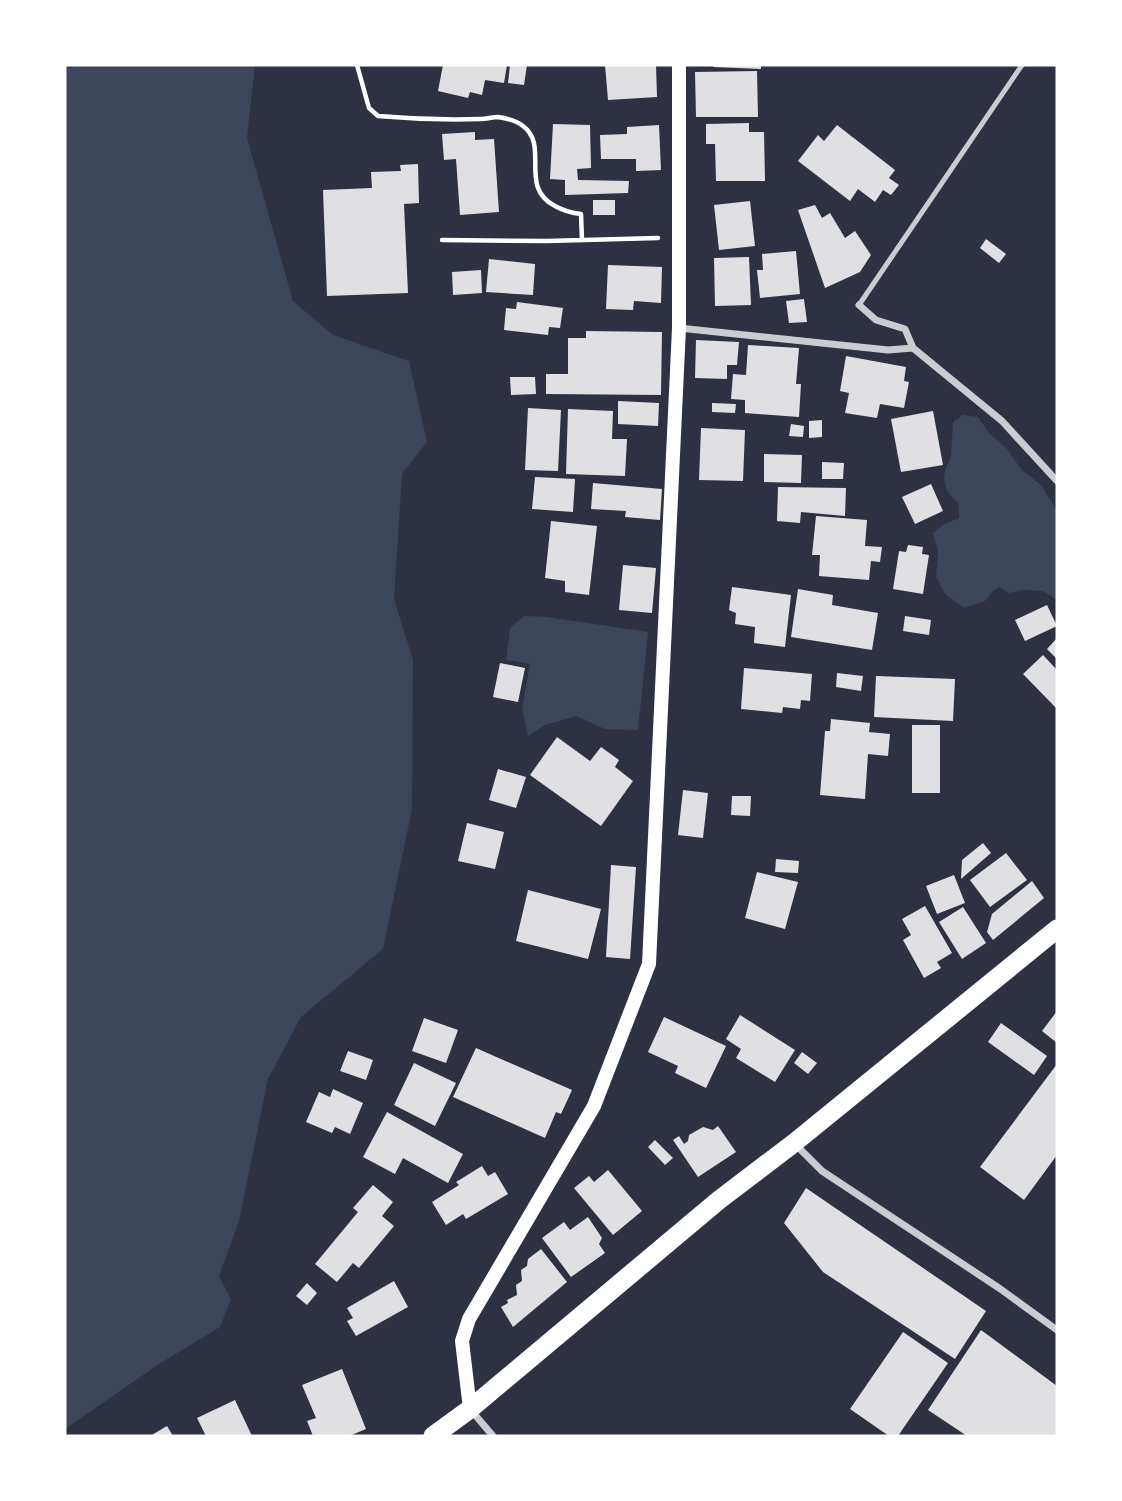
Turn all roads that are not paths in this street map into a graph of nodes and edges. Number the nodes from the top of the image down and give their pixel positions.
1 (679, 65) edge
2 (1022, 65) edge
3 (859, 305) joint
4 (680, 328) junction
5 (913, 348) junction
6 (1057, 481) edge
7 (1057, 929) edge
8 (794, 1143) junction
9 (1057, 1330) edge
10 (470, 1409) junction
11 (433, 1436) edge
12 (493, 1436) edge

1 - 4 main road
2 - 3 lane
3 - 5 street
4 - 5 street
4 - 10 main road
5 - 6 street
7 - 8 highway
8 - 9 street
8 - 10 highway
10 - 11 highway
10 - 12 street

